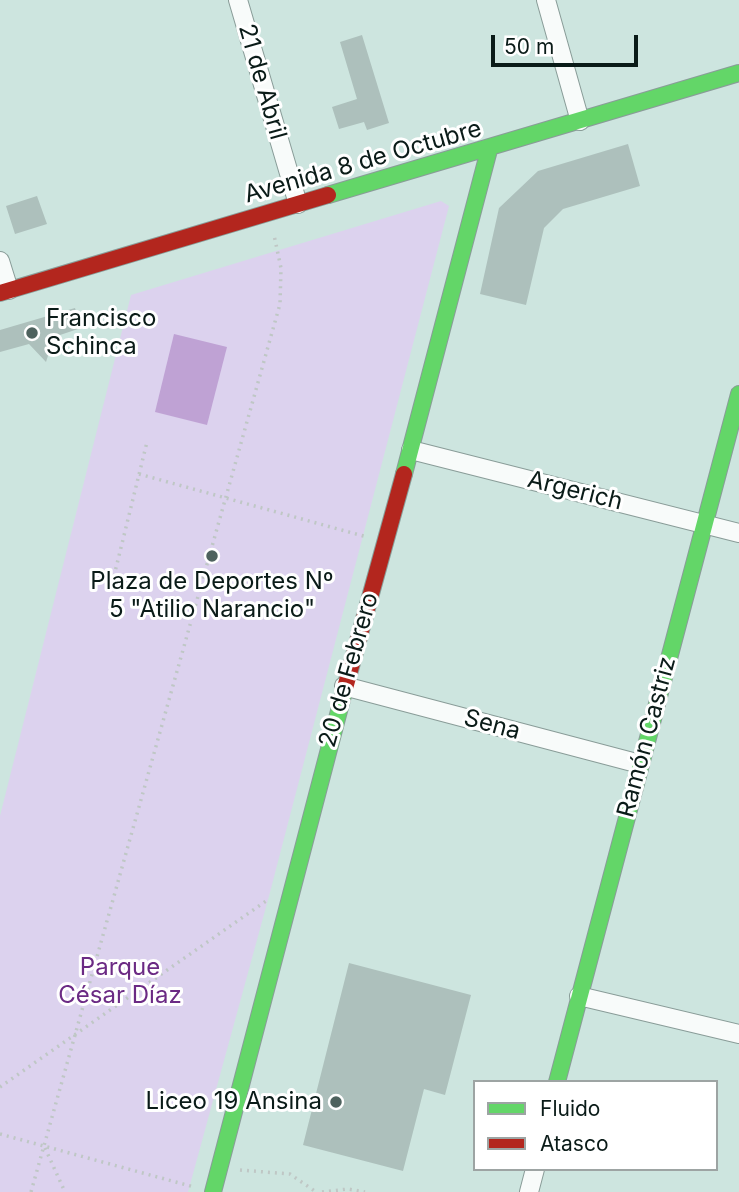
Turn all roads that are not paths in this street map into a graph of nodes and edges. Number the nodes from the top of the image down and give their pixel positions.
1 (238, 0) edge
2 (546, 0) edge
3 (739, 73) edge
4 (580, 121) junction
5 (489, 150) junction
6 (298, 204) junction
7 (0, 261) edge
8 (4, 291) edge
9 (739, 394) edge
10 (411, 450) junction
11 (704, 524) junction
12 (739, 533) edge
13 (344, 686) junction
14 (640, 764) junction
15 (579, 996) junction
16 (739, 1034) edge
17 (558, 1080) edge
18 (534, 1171) edge
19 (213, 1192) edge
20 (529, 1192) edge

1 - 6 street, 21 de Abril
2 - 4 street
3 - 4 main road, Avenida 8 de Octubre
4 - 5 main road, Avenida 8 de Octubre
5 - 6 main road, Avenida 8 de Octubre
5 - 10 main road, 20 de Febrero
6 - 8 main road, Avenida 8 de Octubre
7 - 8 street
9 - 11 main road, Ramón Castriz
10 - 11 street, Argerich
10 - 13 main road, 20 de Febrero
11 - 12 street, Argerich
11 - 14 main road, Ramón Castriz
13 - 14 street, Sena
13 - 19 main road, 20 de Febrero
14 - 15 main road, Ramón Castriz
15 - 16 street
15 - 17 main road, Ramón Castriz
18 - 20 street

